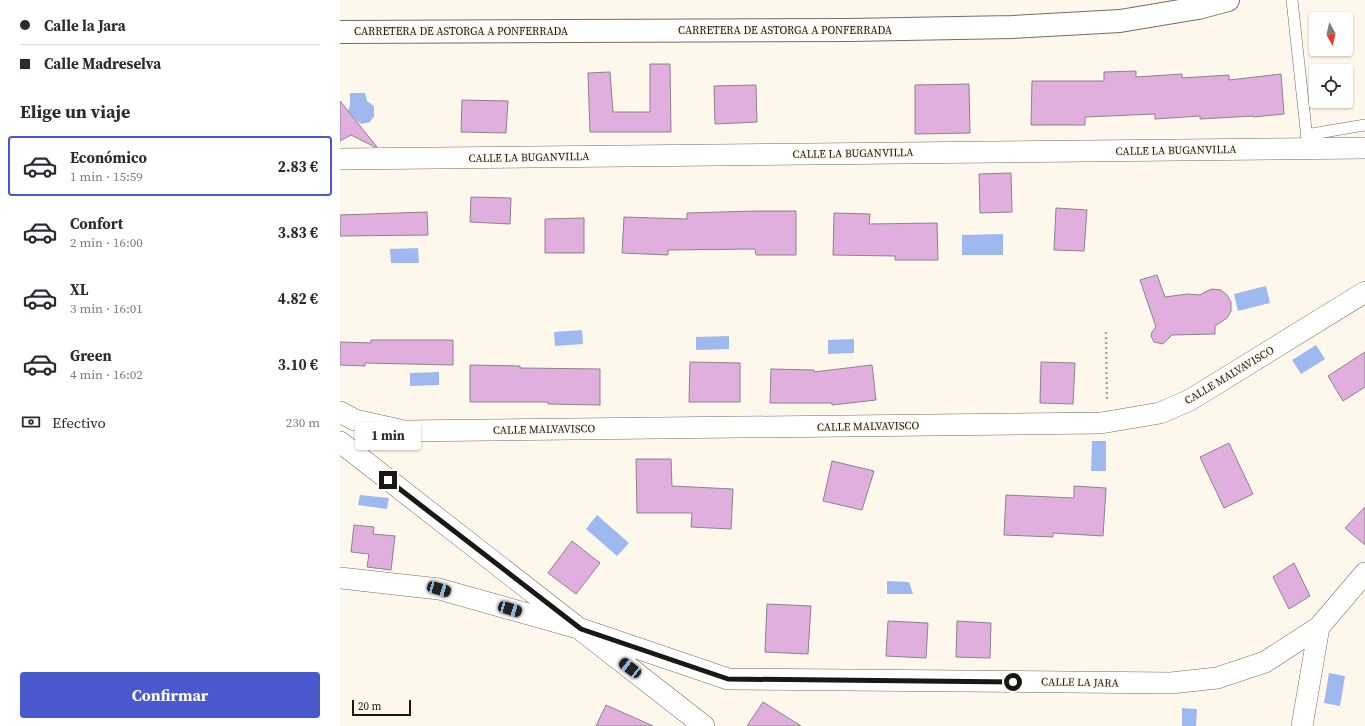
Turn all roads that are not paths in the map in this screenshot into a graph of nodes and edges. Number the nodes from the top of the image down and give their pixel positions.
1 (1228, 0) edge
2 (1292, 0) edge
3 (340, 32) edge
4 (1365, 125) edge
5 (1307, 142) junction
6 (1365, 148) edge
7 (340, 159) edge
8 (1365, 292) edge
9 (340, 412) edge
10 (340, 442) edge
11 (1365, 573) edge
12 (340, 578) edge
13 (1319, 627) junction
14 (581, 629) junction
15 (704, 726) edge
16 (1302, 726) edge

1 - 3 main road, CARRETERA DE ASTORGA A PONFERRADA
2 - 5 lane
4 - 5 lane
5 - 6 street, CALLE LA BUGANVILLA
5 - 7 street, CALLE LA BUGANVILLA
8 - 9 street, CALLE MALVAVISCO
10 - 14 street
11 - 13 street, CALLE LA JARA
12 - 14 street, CALLE LA JARA
13 - 14 street, CALLE LA JARA
13 - 16 street
14 - 15 street

